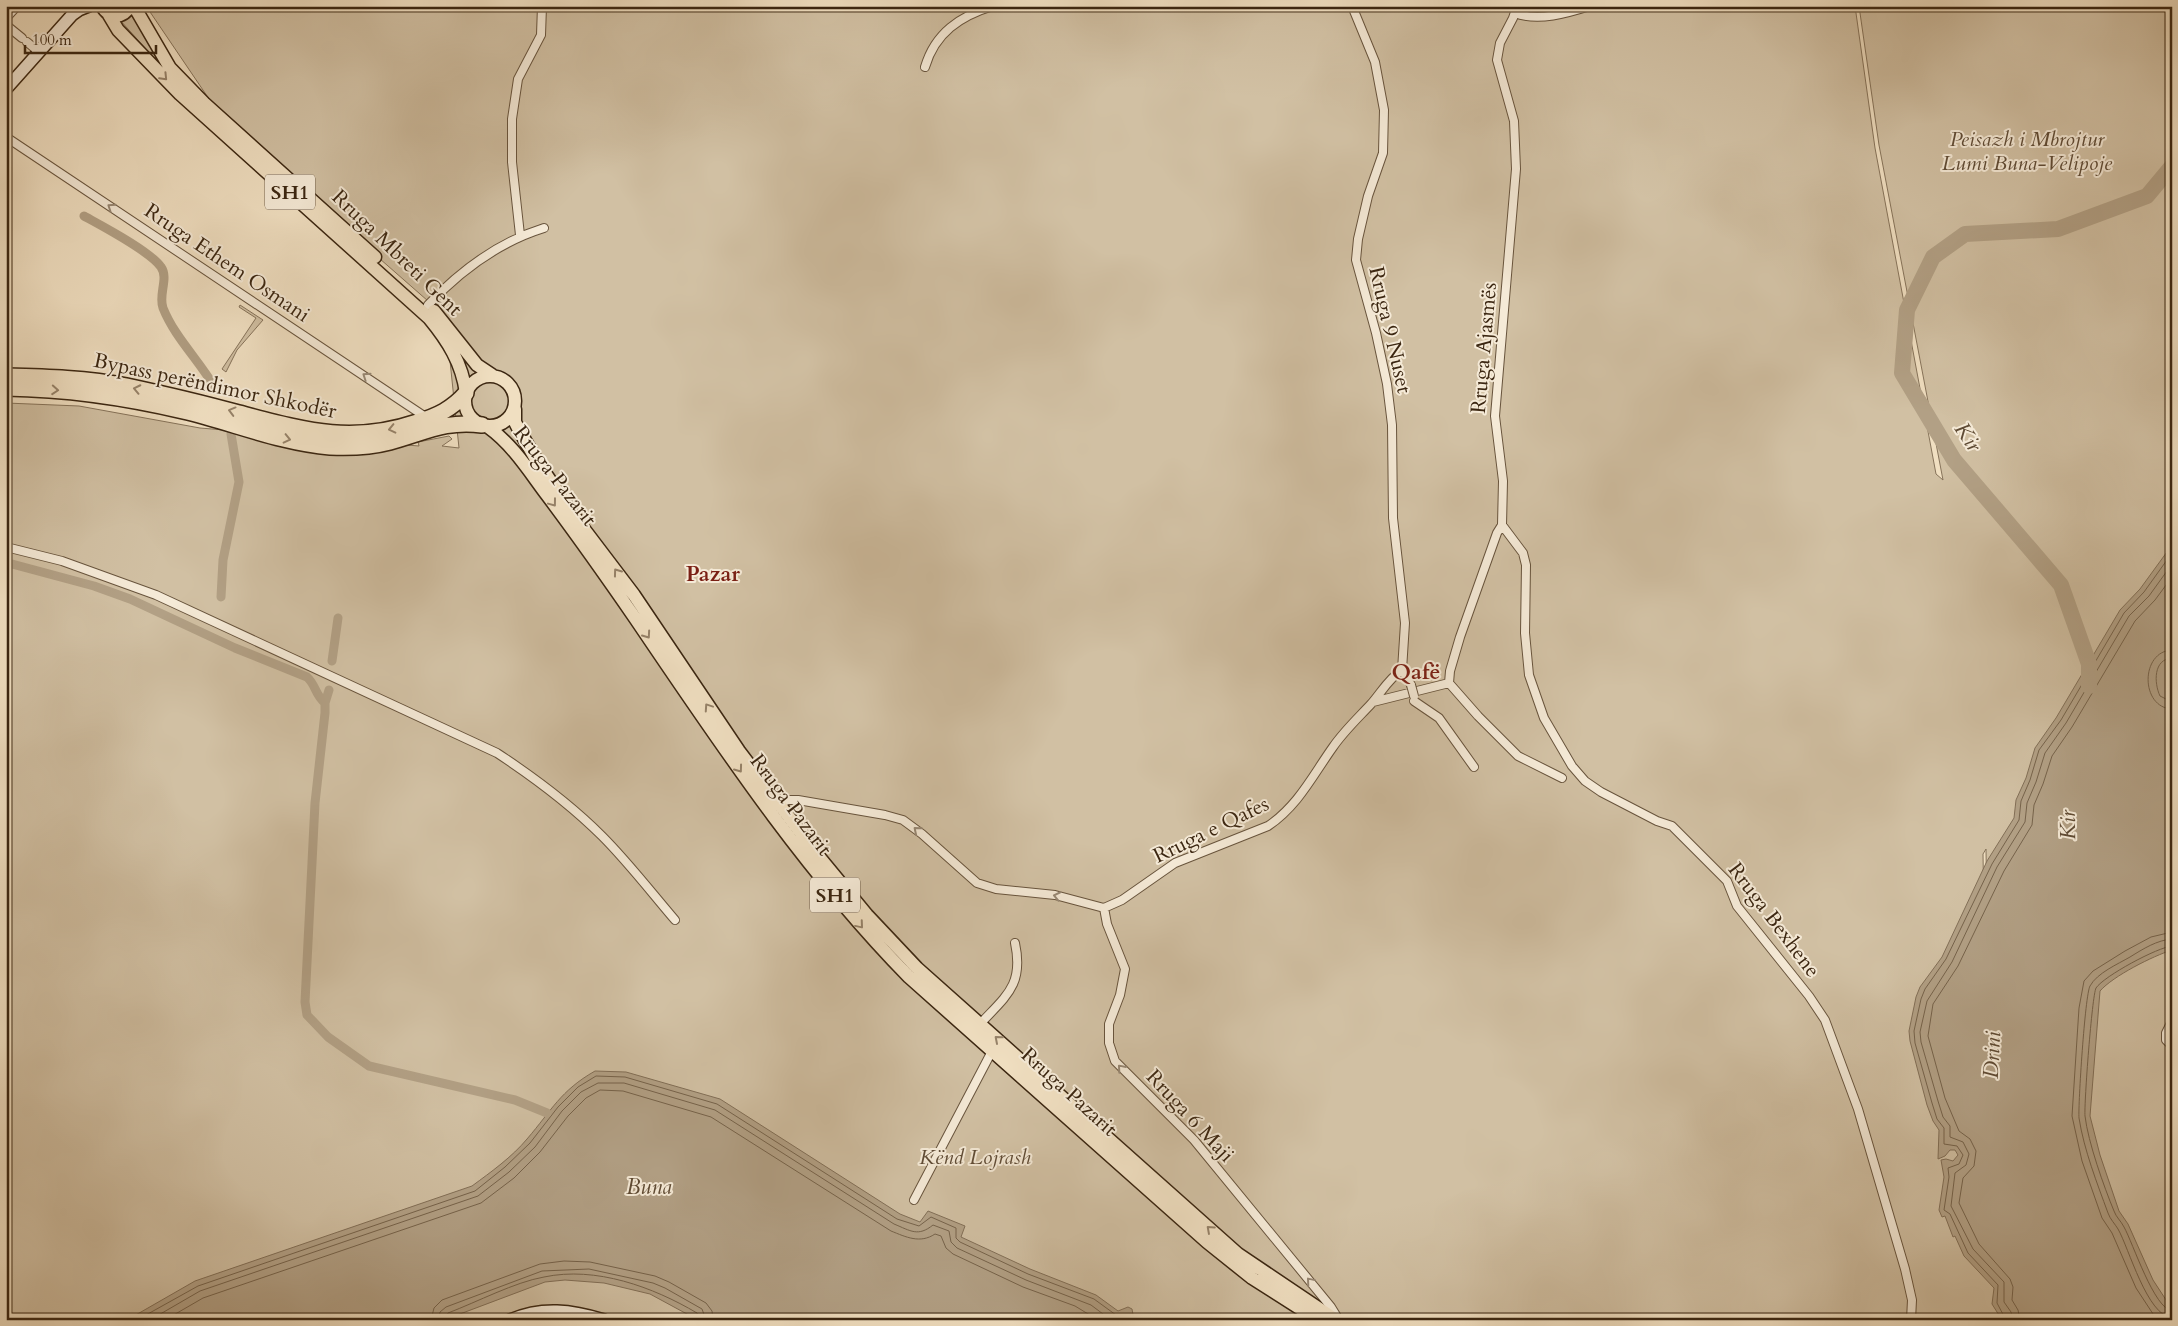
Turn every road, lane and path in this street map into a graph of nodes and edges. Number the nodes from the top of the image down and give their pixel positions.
1 (17, 6) edge
2 (89, 6) edge
3 (130, 6) edge
4 (134, 6) edge
5 (542, 6) edge
6 (993, 6) edge
7 (1352, 6) edge
8 (1590, 6) edge
9 (105, 10) edge
10 (1516, 10) edge
11 (6, 18) edge
12 (6, 25) edge
13 (39, 52) junction
14 (925, 67) dead end
15 (6, 88) edge
16 (6, 137) edge
17 (544, 228) dead end
18 (520, 235) junction
19 (428, 305) junction
20 (492, 375) junction
21 (6, 376) edge
22 (6, 388) edge
23 (466, 393) junction
24 (514, 409) junction
25 (430, 423) junction
26 (485, 426) junction
27 (1502, 525) junction
28 (6, 546) edge
29 (1402, 670) junction
30 (1449, 683) junction
31 (1373, 702) junction
32 (1474, 768) dead end
33 (1562, 778) dead end
34 (779, 804) junction
35 (1104, 908) junction
36 (675, 920) dead end
37 (1015, 943) dead end
38 (2172, 1021) edge
39 (980, 1024) junction
40 (2172, 1046) edge
41 (992, 1051) junction
42 (914, 1200) dead end
43 (560, 1310) junction
44 (510, 1320) edge
45 (536, 1320) edge
46 (604, 1320) edge
47 (1318, 1320) edge
48 (1338, 1320) edge
49 (1911, 1320) edge

1 - 11 street
2 - 13 main road
3 - 9 main road
4 - 19 main road, Rruga Mbreti Gent / SH1
5 - 18 street
6 - 14 street
7 - 29 street, Rruga 9 Nuset
8 - 10 street, Rruga Ajasmës
9 -> 23 main road, Rruga Mbreti Gent / SH1
10 - 27 street, Rruga Ajasmës
12 - 13 street
13 - 15 main road
25 -> 16 street, Rruga Ethem Osmani
17 - 18 street
18 - 19 street
19 - 20 main road, Rruga Mbreti Gent / SH1
20 - 23 main road
20 - 24 main road, Rruga Mbreti Gent / SH1
25 -> 21 highway, Bypass perëndimor Shkodër
22 -> 25 highway, Bypass perëndimor Shkodër
23 - 25 highway, Bypass perëndimor Shkodër
23 - 26 main road, Rruga Mbreti Gent / SH1
24 - 26 main road
34 -> 24 main road, Rruga Pazarit / SH1
25 - 26 highway
26 -> 41 main road, Rruga Pazarit / SH1
27 - 30 street, Rruga Ajasmës
27 - 49 street, Rruga Bexhene
28 - 36 street
29 - 31 street, Rruga e Qafes
29 - 32 street, bridge
30 - 31 street
30 - 33 street
31 - 35 street, Rruga e Qafes
35 -> 34 street
34 - 39 main road, Rruga Pazarit / SH1
48 -> 35 street, Rruga 6 Maji
37 - 39 street
38 - 40 street
48 -> 39 main road, Rruga Pazarit / SH1
41 - 42 street
41 - 47 main road, Rruga Pazarit / SH1
43 - 44 main road
43 - 45 street
43 - 46 main road

